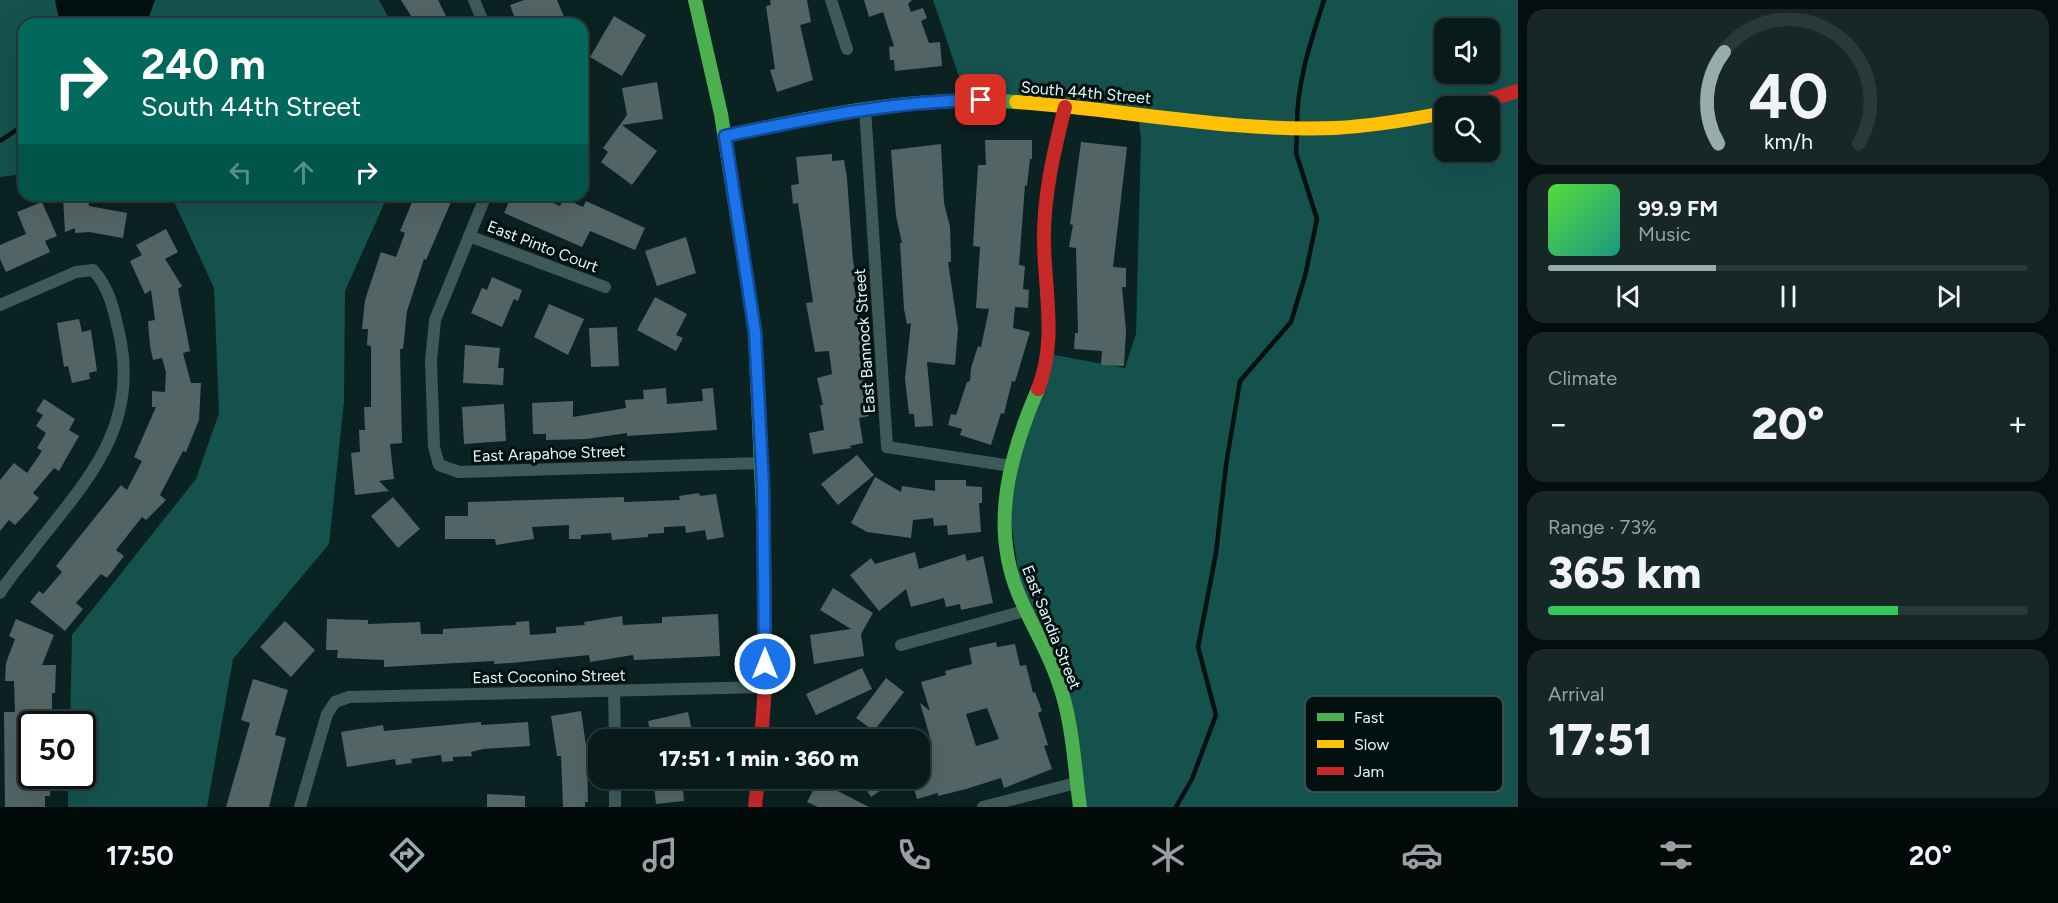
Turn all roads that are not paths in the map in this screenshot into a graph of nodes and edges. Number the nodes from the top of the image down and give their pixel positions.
1 (474, 0) edge
2 (695, 0) edge
3 (831, 0) edge
4 (482, 18) edge
5 (847, 49) dead end
6 (1518, 91) edge
7 (1500, 97) edge
8 (1065, 107) junction
9 (865, 108) junction
10 (1434, 115) edge
11 (725, 136) junction
12 (484, 201) edge
13 (469, 236) junction
14 (605, 286) dead end
15 (0, 305) edge
16 (762, 463) junction
17 (1011, 466) junction
18 (0, 593) edge
19 (1024, 611) junction
20 (901, 645) dead end
21 (765, 687) junction
22 (614, 691) junction
23 (615, 729) edge
24 (762, 729) edge
25 (1076, 783) junction
26 (615, 789) edge
27 (757, 789) edge
28 (300, 807) edge
29 (615, 807) edge
30 (755, 807) edge
31 (983, 807) edge
32 (1080, 807) edge

1 - 4 street
2 - 11 street
3 - 5 street
6 - 7 street
8 - 9 street, South 44th Street
8 - 10 street, South 44th Street
8 - 17 street, East Sandia Street
9 - 11 street, South 44th Street
9 - 17 street, East Bannock Street
11 - 16 street
12 - 13 street, East Arapahoe Street
13 - 14 street, East Pinto Court
13 - 16 street, East Arapahoe Street
15 - 18 street
16 - 21 street
17 - 19 street, East Sandia Street
19 - 20 street
19 - 25 street, East Sandia Street
21 - 22 street, East Coconino Street
21 - 24 street
22 - 23 street
22 - 28 street, East Coconino Street
25 - 31 street
25 - 32 street, East Sandia Street
26 - 29 street
27 - 30 street

